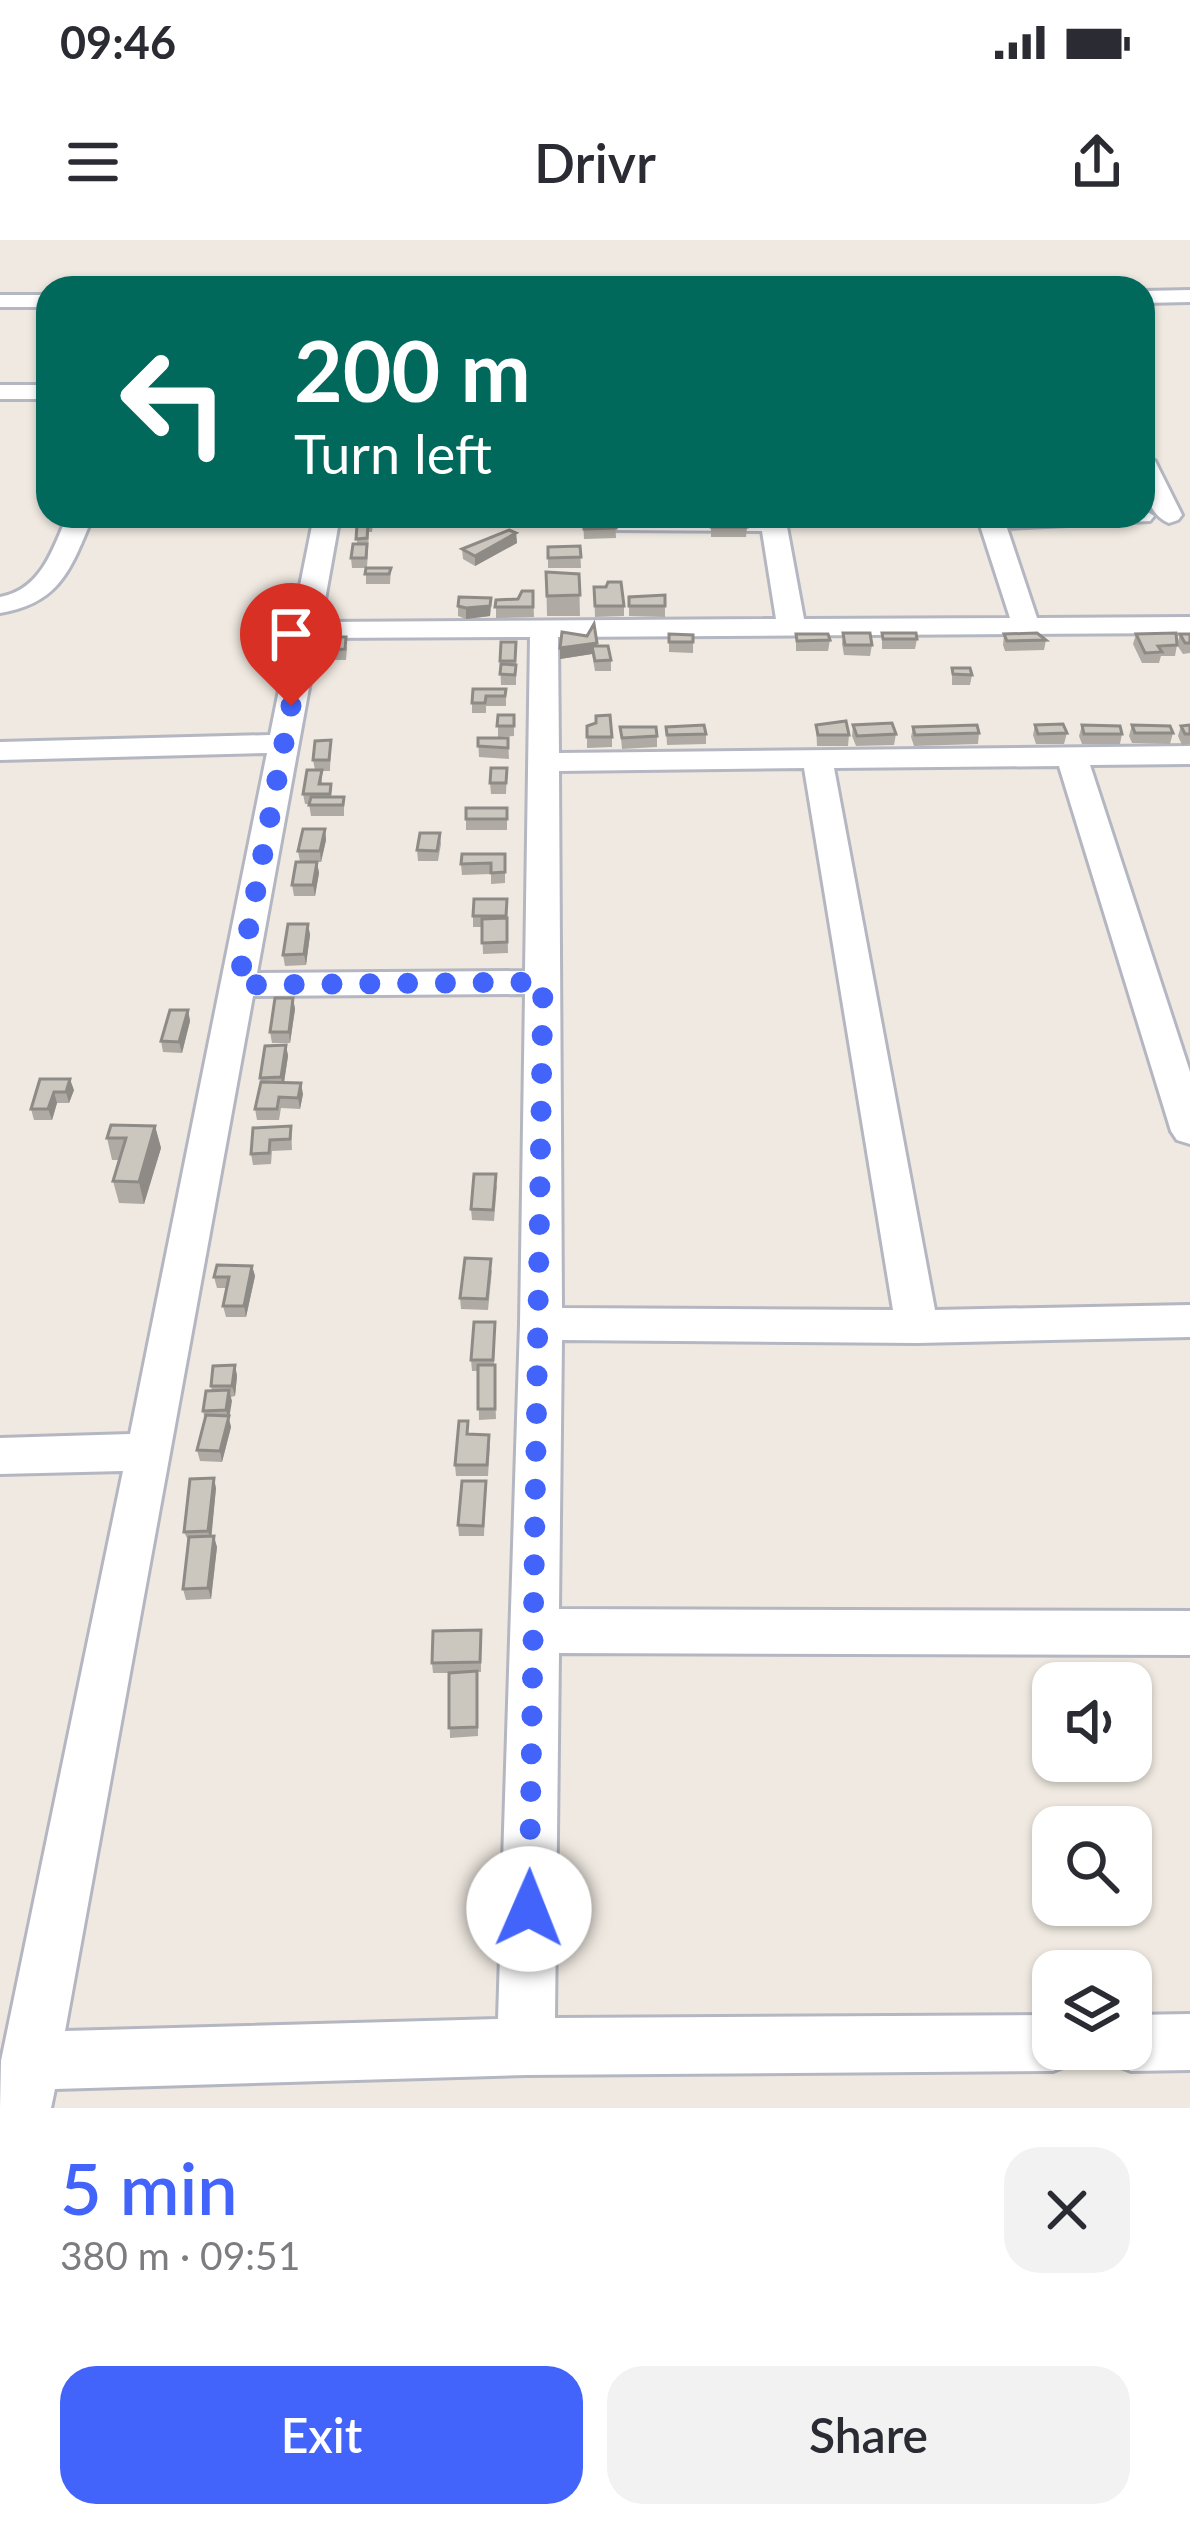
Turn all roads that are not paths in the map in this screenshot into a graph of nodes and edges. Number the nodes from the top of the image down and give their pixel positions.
1 (1190, 296) edge
2 (1155, 297) edge
3 (0, 301) edge
4 (36, 302) edge
5 (0, 392) edge
6 (36, 392) edge
7 (74, 528) edge
8 (325, 528) edge
9 (774, 528) edge
10 (994, 528) edge
11 (0, 605) edge
12 (1025, 625) junction
13 (1190, 625) edge
14 (308, 629) junction
15 (791, 629) junction
16 (544, 631) junction
17 (283, 745) junction
18 (0, 752) edge
19 (1190, 755) edge
20 (1072, 757) junction
21 (546, 762) junction
22 (818, 762) junction
23 (543, 982) junction
24 (238, 985) junction
25 (1190, 1131) edge
26 (1190, 1322) edge
27 (541, 1324) junction
28 (917, 1327) junction
29 (149, 1452) junction
30 (0, 1456) edge
31 (534, 1631) junction
32 (1190, 1633) edge
33 (1190, 2042) edge
34 (1032, 2043) edge
35 (1152, 2043) edge
36 (526, 2047) junction
37 (26, 2085) edge

1 - 2 street
3 - 4 street
5 - 6 street
7 - 11 street
8 - 14 street
9 - 15 street
10 - 12 street
12 - 13 street
12 - 15 street
14 - 16 street
14 - 17 street
15 - 16 street
16 - 21 street
17 - 18 street
17 - 24 street
19 - 20 street
20 - 22 street
20 - 25 street
21 - 22 street
21 - 23 street
22 - 28 street
23 - 24 street
23 - 27 street
24 - 29 street
26 - 28 street
27 - 28 street
27 - 31 street
29 - 30 street
29 - 37 street
31 - 32 street
31 - 36 street
33 - 35 street
34 - 36 street
36 - 37 street

